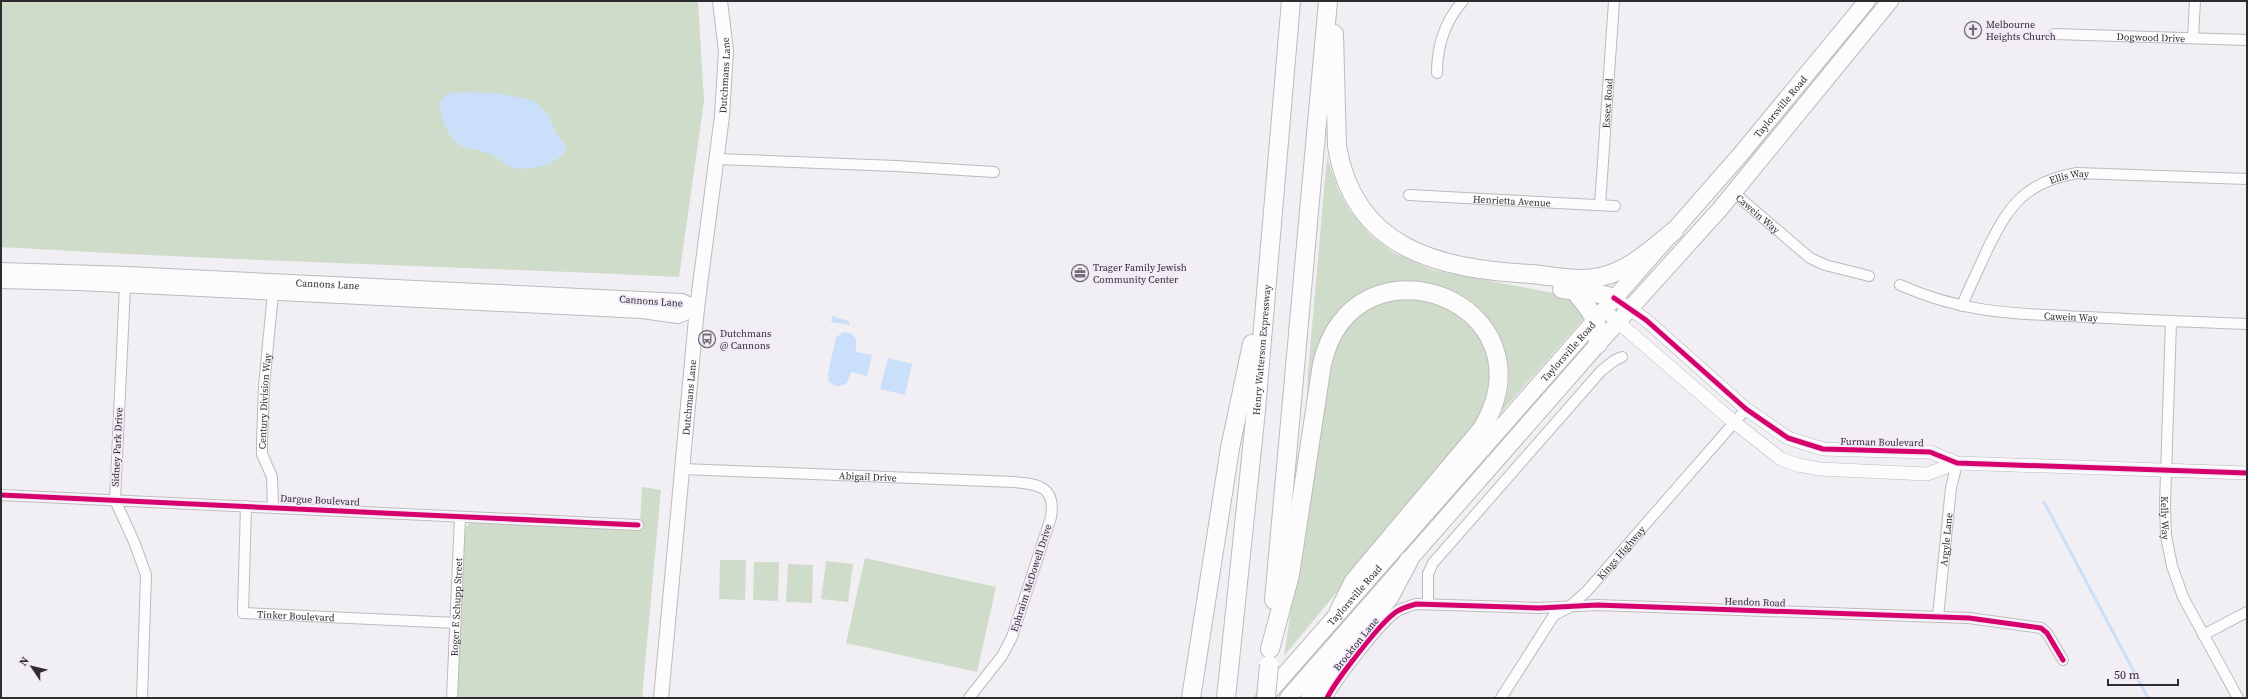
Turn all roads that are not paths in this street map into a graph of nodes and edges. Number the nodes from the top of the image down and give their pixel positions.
1 (720, 1) edge
2 (1291, 1) edge
3 (1328, 1) edge
4 (1333, 1) edge
5 (1463, 1) edge
6 (1614, 1) edge
7 (1867, 1) edge
8 (1890, 1) edge
9 (2194, 1) edge
10 (2054, 34) dead end
11 (2193, 38) junction
12 (2247, 40) edge
13 (1437, 73) dead end
14 (718, 159) junction
15 (994, 172) dead end
16 (2247, 179) edge
17 (1733, 192) junction
18 (1409, 195) dead end
19 (1600, 205) junction
20 (1615, 206) dead end
21 (1674, 231) junction
22 (1269, 260) junction
23 (1, 270) edge
24 (1504, 273) junction
25 (1869, 276) dead end
26 (126, 280) junction
27 (1, 281) edge
28 (1900, 285) dead end
29 (274, 287) junction
30 (1575, 291) junction
31 (1962, 306) junction
32 (697, 308) junction
33 (1630, 309) junction
34 (1604, 310) junction
35 (2171, 322) junction
36 (1617, 323) junction
37 (2247, 324) edge
38 (1598, 344) junction
39 (1622, 357) dead end
40 (1746, 408) junction
41 (1735, 423) junction
42 (1957, 463) junction
43 (683, 469) junction
44 (2166, 471) junction
45 (2247, 473) edge
46 (1048, 493) joint
47 (1, 495) edge
48 (115, 500) junction
49 (246, 506) junction
50 (272, 507) junction
51 (460, 517) junction
52 (638, 525) dead end
53 (1409, 560) junction
54 (1428, 604) junction
55 (1568, 608) junction
56 (1339, 611) junction
57 (2247, 612) edge
58 (1938, 616) junction
59 (456, 623) junction
60 (2204, 635) junction
61 (1270, 657) junction
62 (2063, 660) dead end
63 (142, 698) edge
64 (452, 698) edge
65 (661, 698) edge
66 (969, 698) edge
67 (1191, 698) edge
68 (1226, 698) edge
69 (1265, 698) edge
70 (1288, 698) edge
71 (1310, 698) edge
72 (1327, 698) edge
73 (1501, 698) edge
74 (2238, 698) edge

1 - 14 main road, Dutchmans Lane
2 - 22 highway, Henry Watterson Expressway
3 - 61 highway
4 - 24 highway
5 - 13 street
6 - 19 street, Essex Road
7 - 21 main road, Taylorsville Road
8 - 17 main road, Taylorsville Road
9 - 11 street
10 - 11 street, Dogwood Drive
11 - 12 street, Dogwood Drive
14 - 15 street
14 - 32 main road, Dutchmans Lane
16 - 31 street, Ellis Way
17 - 25 street, Cawein Way
17 - 33 main road, Taylorsville Road
18 - 19 street, Henrietta Avenue
19 - 20 street, Henrietta Avenue
21 - 24 highway
21 - 34 main road, Taylorsville Road
22 - 67 highway
22 - 68 highway, Henry Watterson Expressway
23 - 26 main road, Cannons Lane
24 - 30 highway
26 - 27 main road, Cannons Lane
26 - 29 main road, Cannons Lane
26 - 48 street, Sidney Park Drive
28 - 31 street, Cawein Way
29 - 32 main road, Cannons Lane
29 - 50 street, Century Division Way
30 - 34 highway
30 - 34 highway
31 - 35 street, Cawein Way
32 - 43 main road, Dutchmans Lane
33 - 34 street, Furman Boulevard
33 - 36 main road, Taylorsville Road
33 - 40 street, Furman Boulevard
34 - 36 street, Furman Boulevard
34 - 38 highway
34 - 56 main road, Taylorsville Road
35 - 37 street, Cawein Way
35 - 44 street, Kelly Way
36 - 38 main road, Taylorsville Road
36 - 41 street, Furman Boulevard
38 - 53 main road, Taylorsville Road
39 - 54 street
40 - 41 street, Kings Highway
40 - 42 street, Furman Boulevard
41 - 42 street, Furman Boulevard
41 - 55 street, Kings Highway
42 - 44 street, Furman Boulevard
42 - 58 street, Argyle Lane
43 - 46 street, Abigail Drive
43 - 65 main road, Dutchmans Lane
44 - 45 street, Furman Boulevard
44 - 60 street, Kelly Way
46 - 66 street, Ephraim McDowell Drive
47 - 48 street, Dargue Boulevard
48 - 49 street, Dargue Boulevard
48 - 63 street, Sidney Park Drive
49 - 50 street, Dargue Boulevard
49 - 59 street, Tinker Boulevard
50 - 51 street, Dargue Boulevard
51 - 52 street, Dargue Boulevard
51 - 59 street, Roger E Schupp Street
53 - 70 main road, Taylorsville Road
53 - 71 highway
54 - 55 street, Hendon Road
54 - 72 street, Brockton Lane
55 - 58 street, Hendon Road
55 - 73 street, Kings Highway
56 - 61 highway
56 - 69 main road, Taylorsville Road
57 - 60 street
58 - 62 street, Hendon Road
59 - 64 street, Roger E Schupp Street
60 - 74 street, Kelly Way
61 - 69 highway, bridge

